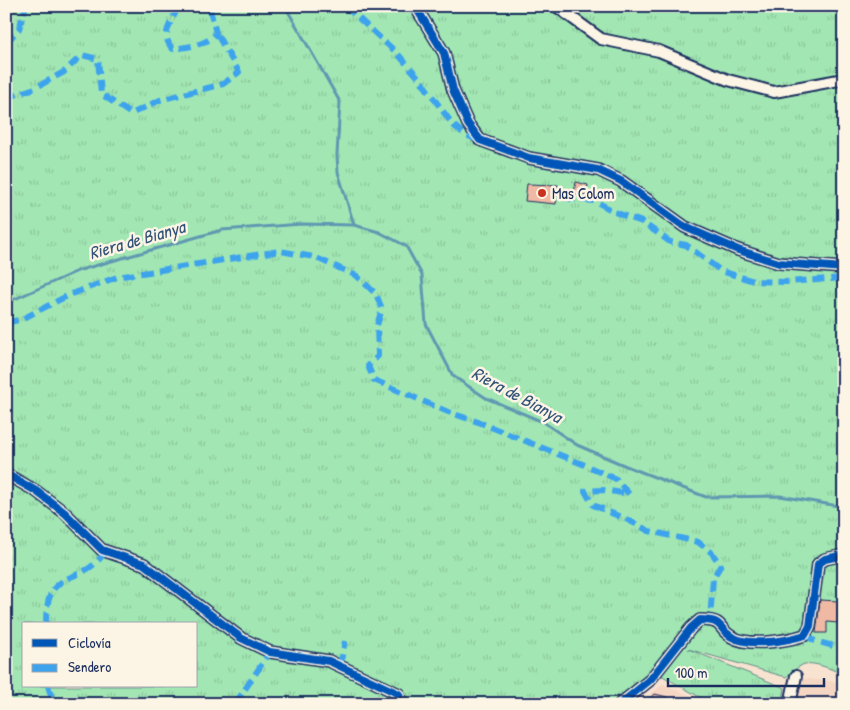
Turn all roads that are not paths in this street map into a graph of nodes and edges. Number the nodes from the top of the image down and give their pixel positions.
1 (416, 6) edge
2 (556, 6) edge
3 (844, 79) edge
4 (844, 268) edge
5 (6, 474) edge
6 (844, 555) edge
7 (796, 676) dead end
8 (401, 704) edge
9 (620, 704) edge
10 (790, 704) edge

1 - 4 street
2 - 3 street
5 - 8 street
6 - 9 street
7 - 10 street

